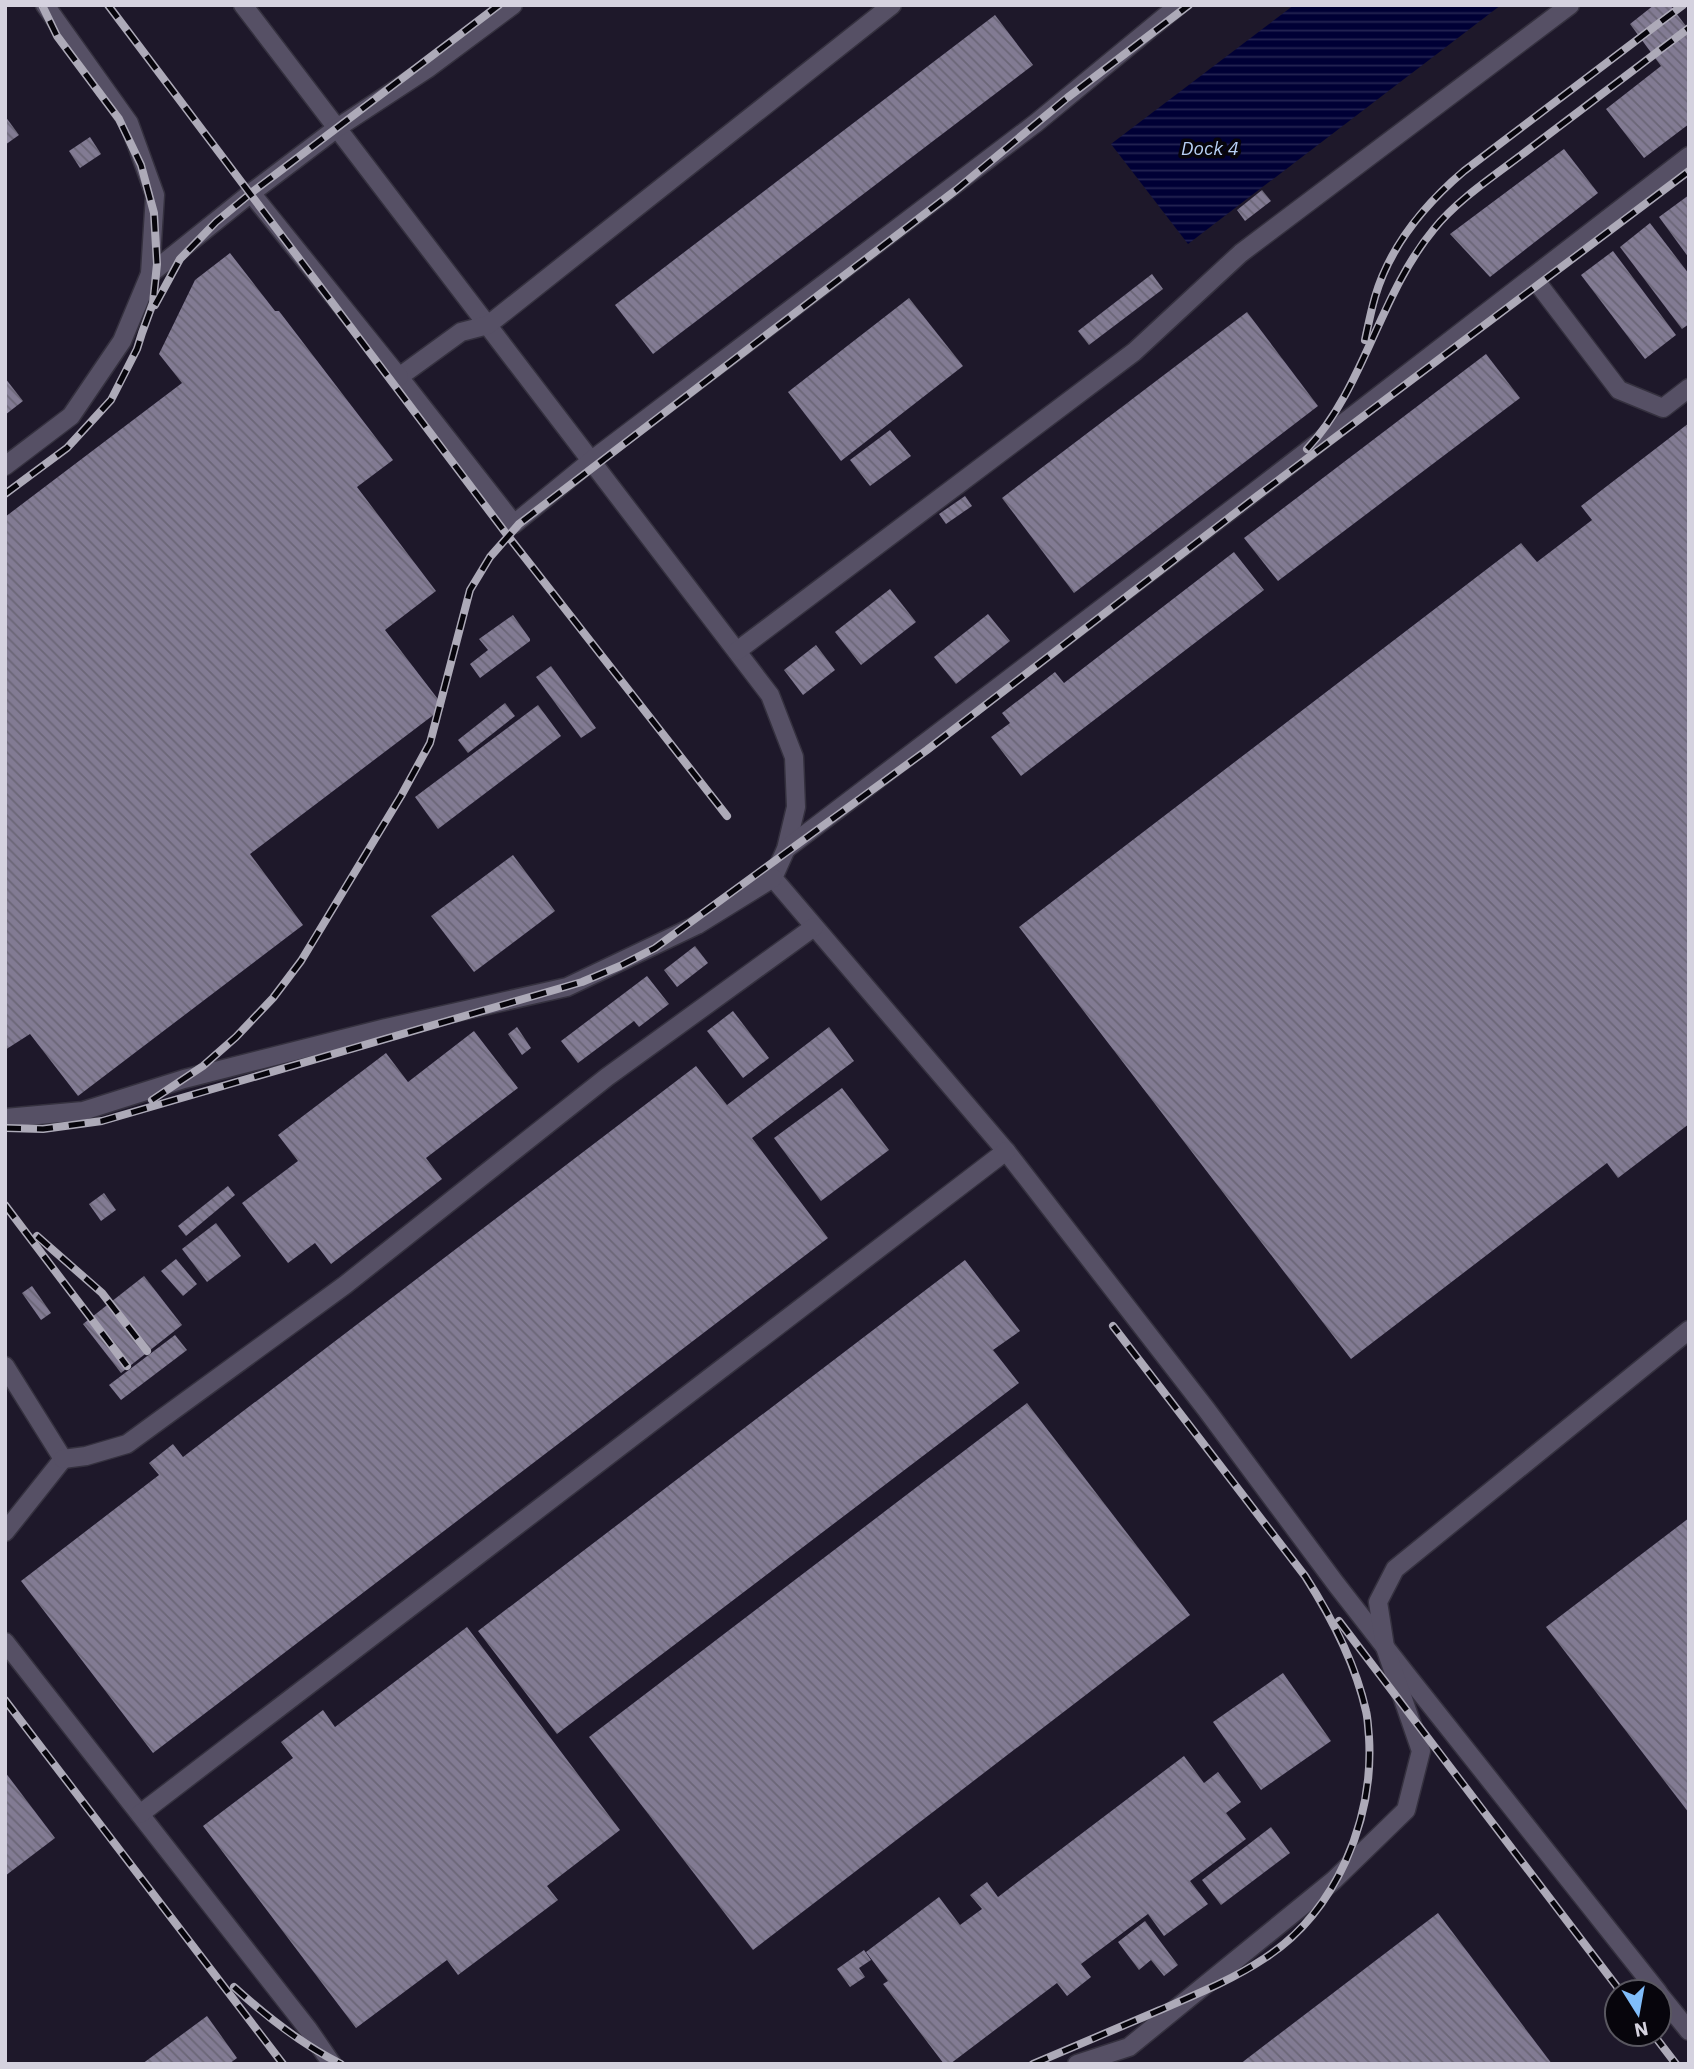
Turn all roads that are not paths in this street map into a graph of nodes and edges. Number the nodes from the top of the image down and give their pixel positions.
1 (45, 5) edge
2 (243, 5) edge
3 (513, 5) edge
4 (892, 5) edge
5 (1179, 5) edge
6 (1570, 5) edge
7 (337, 128) junction
8 (1689, 156) edge
9 (251, 192) junction
10 (150, 274) junction
11 (1533, 277) junction
12 (488, 325) junction
13 (399, 377) junction
14 (1689, 388) edge
15 (592, 460) junction
16 (5, 466) edge
17 (737, 651) junction
18 (786, 849) junction
19 (773, 878) junction
20 (814, 927) junction
21 (5, 1118) edge
22 (1006, 1151) junction
23 (1689, 1330) edge
24 (5, 1366) edge
25 (63, 1459) junction
26 (5, 1532) edge
27 (5, 1642) edge
28 (1385, 1647) junction
29 (140, 1814) junction
30 (1646, 1978) edge
31 (1673, 2011) edge
32 (1689, 2031) edge
33 (332, 2064) edge
34 (1077, 2064) edge

1 - 10 lane
2 - 7 lane
3 - 7 lane
4 - 12 lane
5 - 15 lane
6 - 17 lane
7 - 9 lane
7 - 12 lane
8 - 11 lane
9 - 10 lane
9 - 13 lane
10 - 16 lane
11 - 14 lane
11 - 18 lane
12 - 13 lane
12 - 15 lane
13 - 15 lane
15 - 17 lane
17 - 18 lane
18 - 19 lane
19 - 20 lane
19 - 21 lane
20 - 22 lane
20 - 25 lane
22 - 28 lane
22 - 29 lane
23 - 28 lane
24 - 25 lane
25 - 26 lane
27 - 29 lane
28 - 30 lane
28 - 34 lane
29 - 33 lane
31 - 32 lane

